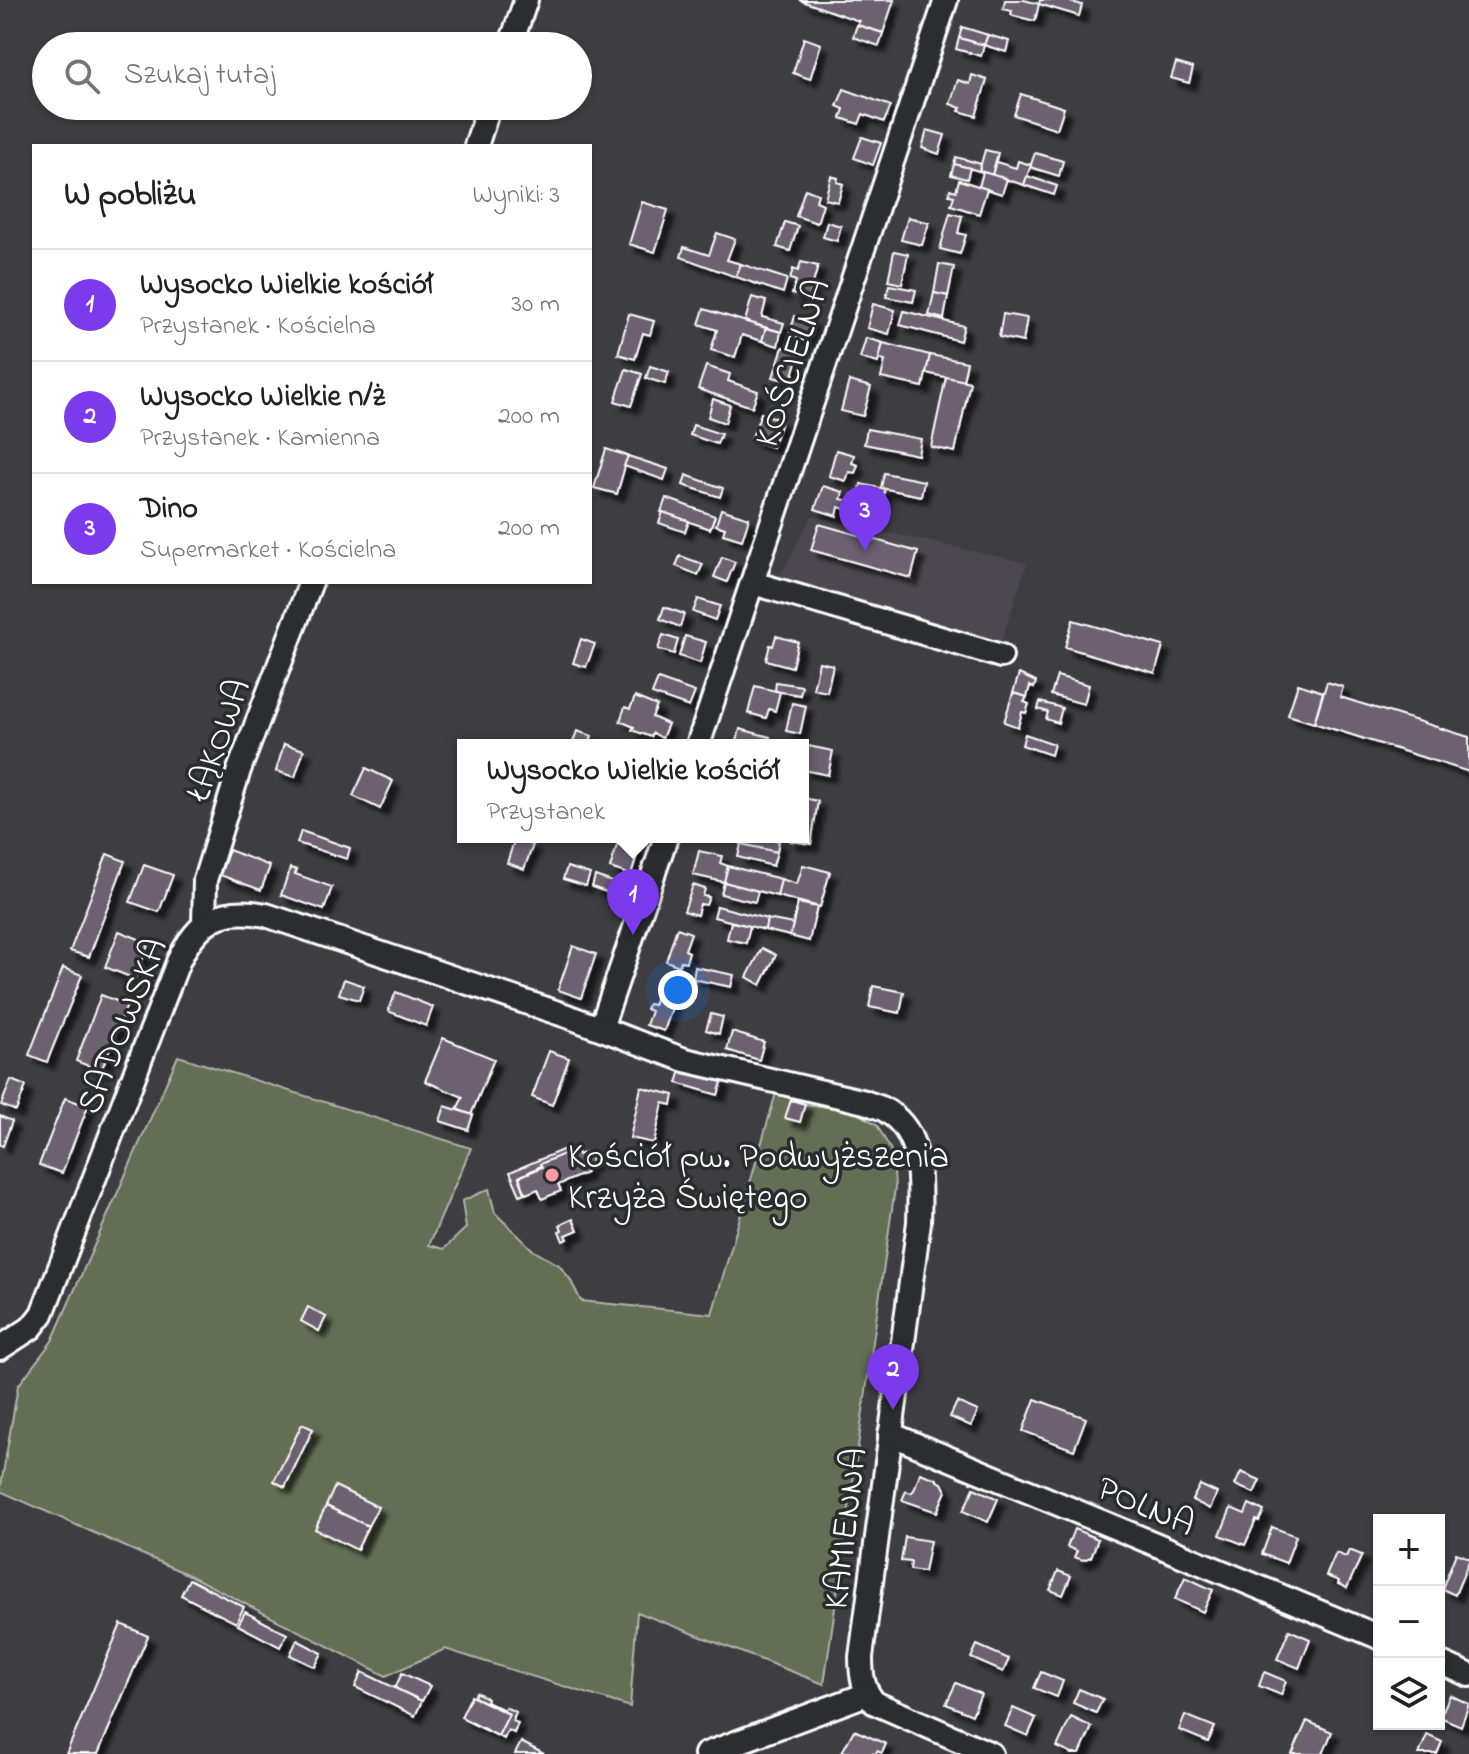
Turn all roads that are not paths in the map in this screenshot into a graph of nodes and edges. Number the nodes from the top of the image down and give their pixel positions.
1 (526, 0) edge
2 (946, 0) edge
3 (515, 32) edge
4 (484, 120) edge
5 (477, 144) edge
6 (753, 583) junction
7 (310, 584) edge
8 (1001, 656) dead end
9 (700, 739) edge
10 (664, 843) edge
11 (204, 924) junction
12 (601, 1028) junction
13 (0, 1348) edge
14 (890, 1434) junction
15 (1373, 1635) edge
16 (1445, 1665) edge
17 (1469, 1675) edge
18 (867, 1694) junction
19 (706, 1754) edge
20 (991, 1754) edge

1 - 3 street
2 - 6 street, KOŚCIELNA
4 - 5 street
6 - 8 street
6 - 9 street, KOŚCIELNA
7 - 11 street, ŁĄKOWA
10 - 12 street
11 - 12 street, SADOWSKA
11 - 13 street, SADOWSKA
12 - 14 street, KAMIENNA
14 - 15 street, POLNA
14 - 18 street, KAMIENNA
16 - 17 street
18 - 19 street
18 - 20 street

